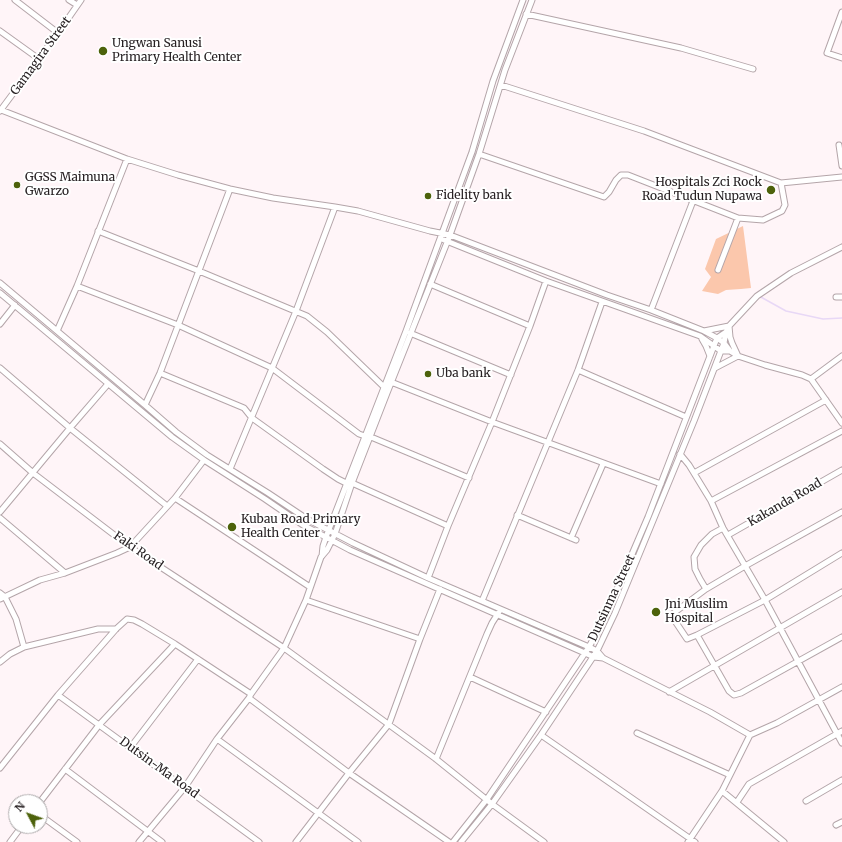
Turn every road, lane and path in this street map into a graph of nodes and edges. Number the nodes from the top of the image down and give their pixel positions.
1 (15, 0) edge
2 (69, 0) edge
3 (81, 0) edge
4 (523, 0) edge
5 (532, 0) edge
6 (77, 5) junction
7 (842, 12) edge
8 (526, 14) junction
9 (0, 32) edge
10 (58, 34) junction
11 (842, 58) edge
12 (40, 59) junction
13 (753, 69) dead end
14 (501, 85) junction
15 (0, 111) edge
16 (839, 145) dead end
17 (479, 154) junction
18 (127, 159) junction
19 (842, 166) edge
20 (842, 177) edge
21 (781, 183) junction
22 (230, 190) junction
23 (693, 200) junction
24 (335, 206) junction
25 (738, 218) junction
26 (98, 231) junction
27 (442, 235) junction
28 (450, 235) junction
29 (447, 242) junction
30 (842, 246) edge
31 (718, 270) dead end
32 (198, 271) junction
33 (546, 281) junction
34 (0, 283) edge
35 (430, 284) junction
36 (77, 286) junction
37 (0, 293) edge
38 (836, 297) dead end
39 (842, 297) edge
40 (602, 302) junction
41 (15, 305) junction
42 (651, 310) junction
43 (296, 311) junction
44 (0, 324) edge
45 (178, 325) junction
46 (530, 326) junction
47 (729, 326) junction
48 (57, 331) junction
49 (704, 331) junction
50 (726, 332) junction
51 (410, 333) junction
52 (700, 336) junction
53 (716, 338) junction
54 (724, 343) junction
55 (714, 345) junction
56 (721, 351) junction
57 (730, 352) junction
58 (710, 356) junction
59 (738, 356) junction
60 (842, 356) edge
61 (89, 358) junction
62 (84, 363) junction
63 (0, 368) edge
64 (272, 368) junction
65 (715, 368) junction
66 (578, 370) junction
67 (160, 374) junction
68 (511, 375) junction
69 (811, 379) junction
70 (391, 382) junction
71 (108, 384) junction
72 (384, 387) junction
73 (826, 400) junction
74 (145, 405) junction
75 (686, 417) junction
76 (252, 418) junction
77 (492, 422) junction
78 (842, 423) edge
79 (70, 428) junction
80 (842, 431) edge
81 (368, 436) junction
82 (547, 443) junction
83 (0, 444) edge
84 (680, 454) junction
85 (204, 460) junction
86 (603, 464) junction
87 (230, 469) junction
88 (842, 470) edge
89 (33, 473) junction
90 (694, 473) junction
91 (469, 478) junction
92 (349, 483) junction
93 (661, 484) junction
94 (175, 498) junction
95 (711, 501) junction
96 (166, 506) junction
97 (0, 512) edge
98 (842, 512) edge
99 (517, 515) junction
100 (0, 518) edge
101 (448, 526) junction
102 (723, 528) junction
103 (328, 530) junction
104 (335, 534) junction
105 (728, 535) junction
106 (326, 537) junction
107 (332, 541) junction
108 (130, 547) junction
109 (842, 553) edge
110 (322, 558) junction
111 (745, 566) junction
112 (65, 573) junction
113 (428, 578) junction
114 (310, 587) junction
115 (440, 589) junction
116 (706, 589) junction
117 (842, 592) edge
118 (0, 593) edge
119 (2, 598) edge
120 (306, 600) junction
121 (765, 600) junction
122 (482, 601) junction
123 (499, 612) junction
124 (780, 628) junction
125 (116, 630) junction
126 (697, 635) junction
127 (842, 637) edge
128 (420, 640) junction
129 (176, 644) junction
130 (24, 647) junction
131 (589, 647) junction
132 (284, 648) junction
133 (597, 651) junction
134 (586, 653) junction
135 (594, 657) junction
136 (603, 658) junction
137 (198, 659) junction
138 (0, 662) edge
139 (798, 662) junction
140 (714, 666) junction
141 (470, 677) junction
142 (842, 687) edge
143 (668, 692) junction
144 (58, 695) junction
145 (250, 696) junction
146 (819, 701) junction
147 (546, 712) junction
148 (388, 724) junction
149 (99, 725) junction
150 (839, 732) edge
151 (637, 733) dead end
152 (750, 734) junction
153 (541, 735) junction
154 (217, 739) junction
155 (842, 743) edge
156 (130, 748) junction
157 (436, 759) junction
158 (0, 768) edge
159 (65, 769) junction
160 (349, 773) junction
161 (730, 775) junction
162 (842, 780) edge
163 (185, 787) junction
164 (722, 791) junction
165 (46, 794) edge
166 (486, 799) junction
167 (737, 802) junction
168 (806, 802) dead end
169 (492, 804) junction
170 (318, 813) junction
171 (48, 821) edge
172 (842, 822) edge
173 (836, 825) dead end
174 (148, 831) junction
175 (691, 841) edge
176 (77, 842) edge
177 (139, 842) edge
178 (162, 842) edge
179 (259, 842) edge
180 (296, 842) edge
181 (358, 842) edge
182 (449, 842) edge
183 (453, 842) edge
184 (461, 842) edge
185 (544, 842) edge
186 (784, 842) edge

1 - 10 street
2 - 6 street
3 - 6 street, Gamagira Street
4 - 27 street
5 - 8 street
6 - 10 street, Gamagira Street
7 - 11 street
8 - 13 street
8 - 14 street
9 - 12 street
10 - 12 street, Gamagira Street
12 - 15 street, Gamagira Street
14 - 17 street
14 - 21 street
15 - 18 street
16 - 19 street
17 - 23 street
17 - 28 street
18 - 22 street
18 - 26 street
20 - 21 street
21 - 25 street
22 - 24 street
22 - 32 street
23 - 25 street
23 - 42 street
24 - 27 street
24 - 43 street
25 - 31 street
26 - 32 street
26 - 36 street
27 - 28 street
27 - 29 street
27 - 72 street
28 - 29 street
28 - 42 street
29 - 33 street
29 - 35 street
30 - 47 street, Dutsinma Street
32 - 43 street
32 - 45 street
33 - 40 street
33 - 46 street
34 - 48 street
35 - 46 street
35 - 51 street
36 - 45 street
36 - 48 street
37 - 41 street
38 - 39 street
40 - 52 street
40 - 66 street
41 - 44 street
41 - 62 street
42 - 49 street
43 - 64 street
43 - 72 street
45 - 64 street
45 - 67 street
46 - 68 street
47 - 49 street
47 - 50 street, Dutsinma Street
47 - 59 street
48 - 61 street
49 - 53 street
50 - 53 street
50 - 54 street, Dutsinma Street
51 - 68 street
51 - 70 street
52 - 55 street
52 - 58 street
53 - 54 street
53 - 55 street, Dutsinma Street
54 - 56 street, Dutsinma Street
54 - 57 street
55 - 56 street
55 - 58 street, Dutsinma Street
56 - 57 street
56 - 65 street, Dutsinma Street
57 - 59 street
58 - 75 street, Dutsinma Street
59 - 65 street
59 - 69 street
60 - 69 street
61 - 62 street
61 - 74 street
62 - 71 street
63 - 79 street
64 - 76 street
64 - 81 street
65 - 84 street, Dutsinma Street
66 - 75 street
66 - 82 street
67 - 74 street
67 - 76 street
68 - 77 street
69 - 73 street
70 - 77 street
70 - 81 street
71 - 79 street
71 - 85 street
72 - 81 street
73 - 78 street
73 - 90 street
74 - 87 street
75 - 93 street, Dutsinma Street
76 - 87 street
76 - 92 street
77 - 82 street
77 - 91 street
79 - 89 street
79 - 96 street
80 - 95 street
81 - 91 street
81 - 92 street
82 - 86 street
82 - 99 street
83 - 89 street, Faki Road
84 - 90 street
84 - 133 street, Dutsinma Street
85 - 94 street
85 - 106 street
86 - 93 street
86 - 99 street
87 - 103 street
88 - 105 street, Kakanda Road
89 - 97 street
89 - 108 street, Faki Road
90 - 95 street
91 - 101 street
92 - 101 street
92 - 103 street
92 - 104 street
93 - 131 street, Dutsinma Street
94 - 96 street
94 - 114 street
95 - 102 street
96 - 108 street
98 - 111 street
99 - 122 street
100 - 112 street
101 - 113 street
102 - 105 street
102 - 116 street
103 - 104 street
103 - 106 street
104 - 107 street
104 - 113 street
105 - 111 street
106 - 107 street
106 - 110 street
107 - 110 street
107 - 115 street
108 - 112 street
108 - 132 street, Faki Road
109 - 121 street
110 - 114 street
111 - 116 street
111 - 121 street
112 - 119 street
113 - 122 street
114 - 120 street
115 - 123 street
115 - 128 street
116 - 126 street
117 - 124 street
118 - 119 street
119 - 130 street
120 - 128 street
120 - 132 street
121 - 124 street
121 - 126 street
122 - 123 street
123 - 131 street
123 - 134 street
123 - 141 street
124 - 139 street
124 - 140 street
125 - 129 street
125 - 130 street
125 - 144 street
126 - 140 street
127 - 139 street
128 - 148 street
129 - 137 street
129 - 149 street
130 - 138 street
131 - 133 street
131 - 134 street, Dutsinma Street
132 - 145 street
132 - 148 street, Faki Road
133 - 135 street, Dutsinma Street
133 - 136 street
134 - 135 street
134 - 147 street, Dutsinma Street
135 - 136 street
135 - 153 street, Dutsinma Street
136 - 143 street
137 - 145 street
137 - 156 street
139 - 140 street
139 - 146 street
140 - 143 street
141 - 147 street
141 - 157 street
142 - 146 street
143 - 152 street
144 - 149 street, Dutsin-Ma Road
144 - 158 street
145 - 154 street
145 - 160 street
146 - 150 street
146 - 152 street
147 - 166 street, Dutsinma Street
148 - 157 street, Faki Road
148 - 160 street
149 - 156 street, Dutsin-Ma Road
149 - 159 street
150 - 155 street
150 - 167 street
151 - 161 street
152 - 161 street
153 - 169 street, Dutsinma Street
153 - 175 street
154 - 163 street
154 - 170 street
156 - 163 street, Dutsin-Ma Road
157 - 166 street, Faki Road
159 - 165 street
159 - 174 street
160 - 170 street
160 - 182 street
161 - 164 street
162 - 168 street
163 - 174 street
163 - 179 street, Dutsin-Ma Road
164 - 167 street
164 - 175 street
166 - 169 street, Faki Road
166 - 183 street, Dutsinma Street
167 - 186 street
169 - 184 street, Dutsinma Street
169 - 185 street, Faki Road
170 - 180 street
170 - 181 street
171 - 176 street
172 - 173 street
174 - 177 street
174 - 178 street

